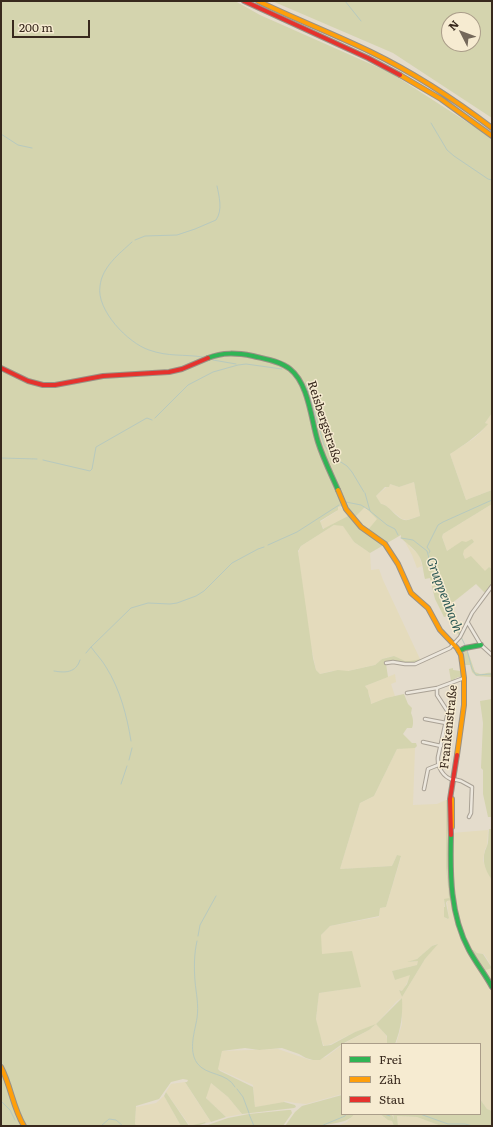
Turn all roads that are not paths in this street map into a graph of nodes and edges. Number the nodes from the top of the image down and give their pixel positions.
1 (244, 1) edge
2 (258, 1) edge
3 (492, 128) edge
4 (492, 136) edge
5 (1, 368) edge
6 (492, 586) edge
7 (467, 623) junction
8 (454, 645) junction
9 (481, 645) junction
10 (459, 651) junction
11 (492, 655) edge
12 (386, 663) dead end
13 (464, 678) junction
14 (437, 688) junction
15 (407, 693) dead end
16 (426, 719) dead end
17 (446, 723) junction
18 (423, 742) dead end
19 (441, 746) junction
20 (438, 765) junction
21 (453, 780) junction
22 (424, 789) dead end
23 (469, 817) dead end
24 (492, 987) edge
25 (1, 1067) edge
26 (24, 1126) edge

1 - 4 main road
2 - 3 main road
5 - 8 main road, Reisbergstraße
6 - 7 street
7 - 8 street
7 - 9 street
8 - 10 main road, Frankenstraße
8 - 12 street
9 - 10 main road
9 - 11 street
10 - 13 main road, Frankenstraße
13 - 14 street
13 - 21 main road, Frankenstraße
14 - 15 street
14 - 17 street
16 - 17 street
17 - 19 street
18 - 19 street
19 - 20 street
20 - 21 street
20 - 22 street
21 - 23 street
21 - 24 main road, Frankenstraße
25 - 26 main road

